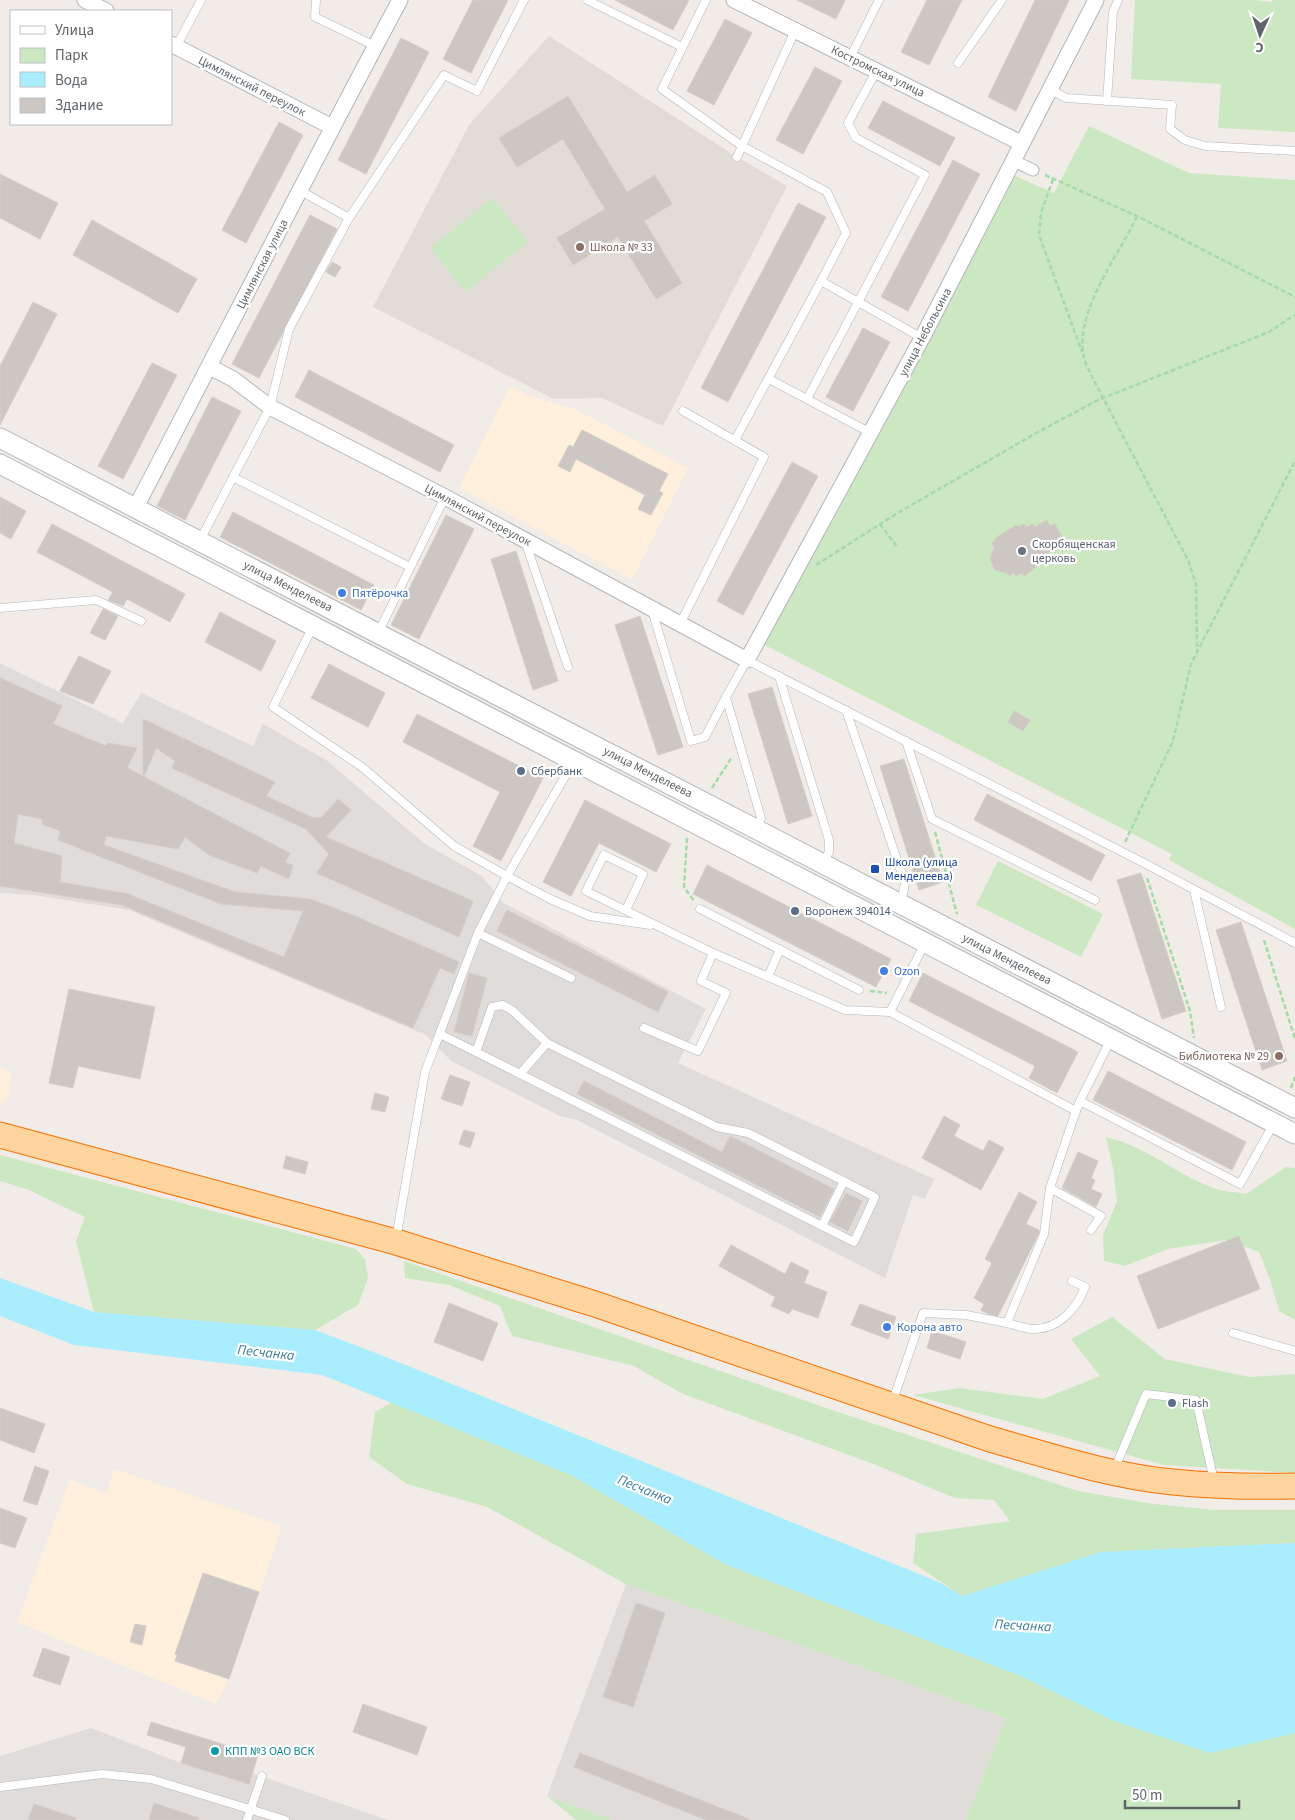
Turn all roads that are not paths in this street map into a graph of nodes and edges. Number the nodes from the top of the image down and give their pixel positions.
1 (84, 0) edge
2 (201, 0) edge
3 (316, 0) edge
4 (400, 0) edge
5 (524, 0) edge
6 (587, 0) edge
7 (706, 0) edge
8 (879, 0) edge
9 (1002, 0) edge
10 (1096, 0) edge
11 (1118, 0) edge
12 (743, 2) edge
13 (104, 10) edge
14 (796, 31) junction
15 (174, 46) edge
16 (375, 46) junction
17 (682, 47) junction
18 (851, 56) junction
19 (958, 63) dead end
20 (877, 70) junction
21 (1050, 89) junction
22 (1107, 101) junction
23 (332, 127) junction
24 (1021, 143) junction
25 (742, 146) junction
26 (1295, 151) edge
27 (737, 157) dead end
28 (1014, 161) junction
29 (1033, 170) road end
30 (299, 190) junction
31 (349, 218) junction
32 (821, 281) junction
33 (858, 302) junction
34 (922, 338) junction
35 (210, 367) junction
36 (769, 379) junction
37 (808, 399) junction
38 (270, 407) junction
39 (683, 411) dead end
40 (871, 434) junction
41 (0, 438) edge
42 (735, 440) junction
43 (0, 464) edge
44 (233, 477) junction
45 (445, 497) junction
46 (136, 508) junction
47 (126, 529) junction
48 (200, 540) junction
49 (525, 540) junction
50 (410, 567) junction
51 (0, 608) edge
52 (652, 609) junction
53 (141, 621) dead end
54 (680, 624) junction
55 (313, 626) junction
56 (378, 633) junction
57 (747, 660) junction
58 (568, 667) dead end
59 (779, 676) junction
60 (726, 697) junction
61 (846, 710) junction
62 (906, 741) junction
63 (574, 761) junction
64 (757, 829) junction
65 (823, 863) junction
66 (507, 876) junction
67 (1194, 890) junction
68 (1095, 900) dead end
69 (902, 904) junction
70 (700, 909) road end
71 (626, 910) junction
72 (657, 926) junction
73 (478, 933) junction
74 (926, 942) junction
75 (1295, 943) edge
76 (780, 949) junction
77 (712, 953) junction
78 (768, 977) junction
79 (571, 978) dead end
80 (859, 990) road end
81 (1221, 1007) dead end
82 (890, 1012) junction
83 (1121, 1018) junction
84 (644, 1028) dead end
85 (440, 1034) junction
86 (1111, 1038) junction
87 (547, 1043) junction
88 (476, 1052) junction
89 (520, 1074) junction
90 (1292, 1100) edge
91 (1080, 1101) junction
92 (1076, 1111) junction
93 (1274, 1123) junction
94 (0, 1134) edge
95 (1295, 1134) edge
96 (844, 1181) junction
97 (1050, 1188) junction
98 (822, 1226) junction
99 (1091, 1230) dead end
100 (396, 1242) junction
101 (1072, 1280) dead end
102 (1007, 1322) junction
103 (1233, 1333) dead end
104 (1295, 1351) edge
105 (891, 1405) junction
106 (1113, 1472) junction
107 (1215, 1485) junction
108 (1295, 1486) edge
109 (262, 1776) dead end
110 (0, 1787) edge
111 (251, 1809) junction
112 (247, 1820) edge
113 (285, 1820) edge

1 - 13 street
2 - 15 lane
3 - 16 lane
4 - 16 street, Цимлянская улица
5 - 31 lane
6 - 17 lane
7 - 17 lane
8 - 18 lane
9 - 19 lane
10 - 21 street, улица Небольсина
11 - 22 lane
12 - 14 street, Костромская улица
14 - 18 street, Костромская улица
14 - 25 lane
15 - 23 street, Цимлянский переулок
16 - 23 street, Цимлянская улица
17 - 25 lane
18 - 20 street, Костромская улица
20 - 24 street, Костромская улица
20 - 33 lane
21 - 22 lane
21 - 24 street, улица Небольсина
22 - 26 lane
23 - 30 street, Цимлянская улица
24 - 28 street, улица Небольсина
25 - 27 lane
25 - 32 lane
28 - 29 street
28 - 34 street, улица Небольсина
30 - 31 lane
30 - 35 street, Цимлянская улица
31 - 38 lane
32 - 33 lane
32 - 36 lane
33 - 34 lane
33 - 37 lane
34 - 40 street, улица Небольсина
35 - 38 street, Цимлянский переулок
35 - 46 street, Цимлянская улица
36 - 37 lane
36 - 42 lane
37 - 40 lane
38 - 44 lane
38 - 45 street, Цимлянский переулок
39 - 42 lane
40 - 57 street, улица Небольсина
41 - 46 street, улица Менделеева
42 - 54 lane
43 - 47 street, улица Менделеева
44 - 48 lane
44 - 50 lane
45 - 49 street, Цимлянский переулок
45 - 50 lane
46 - 47 street, Цимлянская улица
46 - 48 street, улица Менделеева
47 - 55 street, улица Менделеева
48 - 56 street, улица Менделеева
49 - 52 street, Цимлянский переулок
49 - 58 lane
50 - 56 lane
51 - 53 lane
52 - 54 street, Цимлянский переулок
52 - 60 lane
54 - 57 street, Цимлянский переулок
55 - 63 street, улица Менделеева
55 - 66 lane
56 - 64 street, улица Менделеева
57 - 59 lane
57 - 60 lane
59 - 61 lane
59 - 65 lane
60 - 64 lane
61 - 62 lane
61 - 69 lane
62 - 67 lane
62 - 68 lane
63 - 66 lane
63 - 74 street, улица Менделеева
64 - 65 street, улица Менделеева
65 - 69 street, улица Менделеева
66 - 72 lane
66 - 73 lane
67 - 75 lane
67 - 81 lane
69 - 83 street, улица Менделеева
70 - 76 lane
71 - 71 lane
71 - 72 lane
72 - 77 lane
73 - 79 lane
73 - 85 lane
74 - 82 lane
74 - 86 street, улица Менделеева
76 - 78 lane
76 - 80 lane
77 - 78 lane
77 - 84 lane
78 - 82 lane
82 - 92 lane
83 - 86 street
83 - 90 street, улица Менделеева
85 - 88 lane
85 - 100 lane
86 - 91 lane
86 - 93 street, улица Менделеева
87 - 88 lane
87 - 89 lane
87 - 96 lane
88 - 89 lane
89 - 98 lane
91 - 92 lane
91 - 93 lane
92 - 97 lane
93 - 95 street, улица Менделеева
94 - 100 highway
96 - 98 lane
96 - 98 lane
97 - 99 lane
97 - 102 lane
100 - 105 highway
101 - 102 lane
102 - 105 lane
103 - 104 lane
105 - 106 highway
106 - 107 highway
106 - 107 lane
107 - 108 highway
109 - 111 lane
110 - 111 lane
111 - 112 lane
111 - 113 lane

